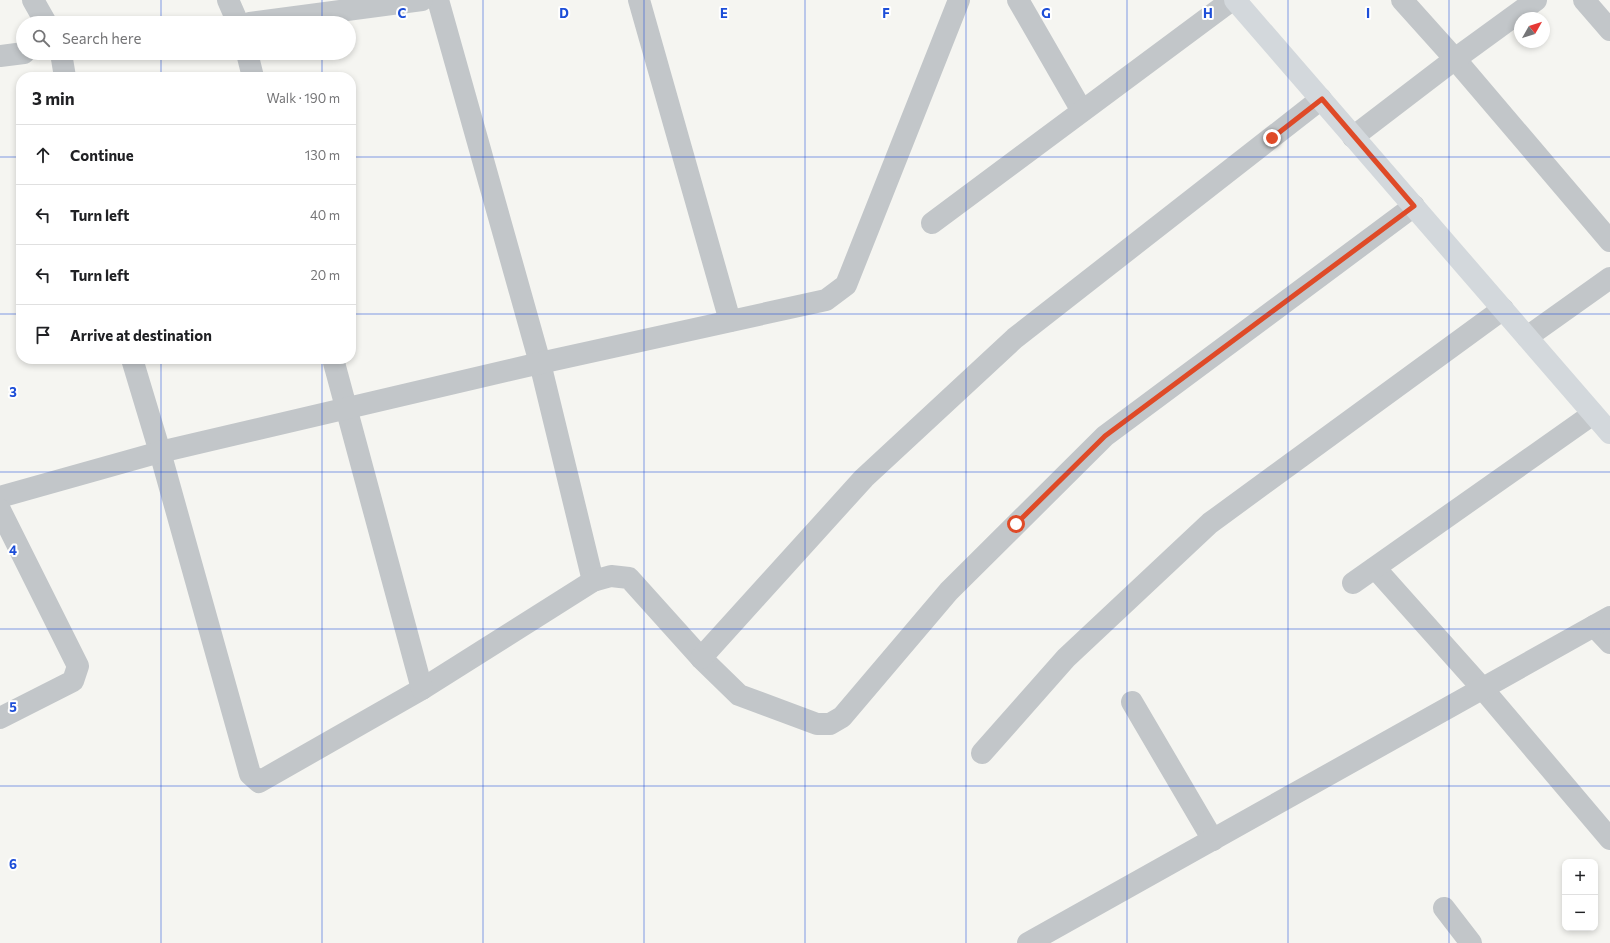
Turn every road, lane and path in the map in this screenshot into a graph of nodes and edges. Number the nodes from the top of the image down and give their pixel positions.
1 (33, 0) edge
2 (228, 0) edge
3 (422, 0) edge
4 (438, 0) edge
5 (639, 0) edge
6 (959, 0) edge
7 (1018, 0) edge
8 (1232, 0) edge
9 (1235, 0) edge
10 (1402, 0) edge
11 (1536, 0) edge
12 (1584, 0) edge
13 (42, 16) edge
14 (235, 16) edge
15 (302, 16) edge
16 (1610, 30) edge
17 (16, 54) edge
18 (0, 56) edge
19 (1455, 59) junction
20 (63, 60) edge
21 (249, 60) edge
22 (65, 72) edge
23 (252, 72) edge
24 (1322, 99) junction
25 (1082, 111) junction
26 (1354, 137) junction
27 (1414, 206) junction
28 (932, 223) dead end
29 (1610, 241) edge
30 (1610, 278) edge
31 (1503, 309) junction
32 (730, 321) junction
33 (1527, 337) junction
34 (540, 363) junction
35 (134, 364) edge
36 (334, 364) edge
37 (347, 408) junction
38 (1594, 414) junction
39 (1610, 433) edge
40 (160, 452) junction
41 (0, 498) edge
42 (0, 510) edge
43 (1375, 568) junction
44 (593, 581) junction
45 (1353, 583) dead end
46 (1602, 622) edge
47 (1610, 643) edge
48 (701, 658) junction
49 (422, 689) junction
50 (1483, 689) junction
51 (1132, 702) dead end
52 (0, 718) edge
53 (982, 753) dead end
54 (1610, 839) edge
55 (1213, 840) junction
56 (1444, 908) dead end
57 (1029, 943) edge
58 (1471, 943) edge

1 - 13 street
2 - 14 street
3 - 15 street
4 - 34 street
5 - 32 street
6 - 32 street
7 - 25 street
8 - 25 street
9 - 24 main road
10 - 19 street
11 - 19 street
12 - 16 street
17 - 18 street
19 - 26 street
19 - 29 street
20 - 22 street
21 - 23 street
24 - 26 main road
24 - 48 street
25 - 28 street
26 - 27 main road
27 - 31 main road
27 - 48 street
30 - 33 street
31 - 33 main road
31 - 53 street
32 - 34 street
33 - 38 main road
34 - 37 street
34 - 44 street
35 - 40 street
36 - 37 street
37 - 40 street
37 - 49 street
38 - 39 main road
38 - 43 street
40 - 41 street
40 - 49 street
42 - 52 street
43 - 45 street
43 - 50 street
44 - 48 street
44 - 49 street
46 - 47 street
46 - 50 street
50 - 54 street
50 - 55 street
51 - 55 street
55 - 57 street
56 - 58 street

